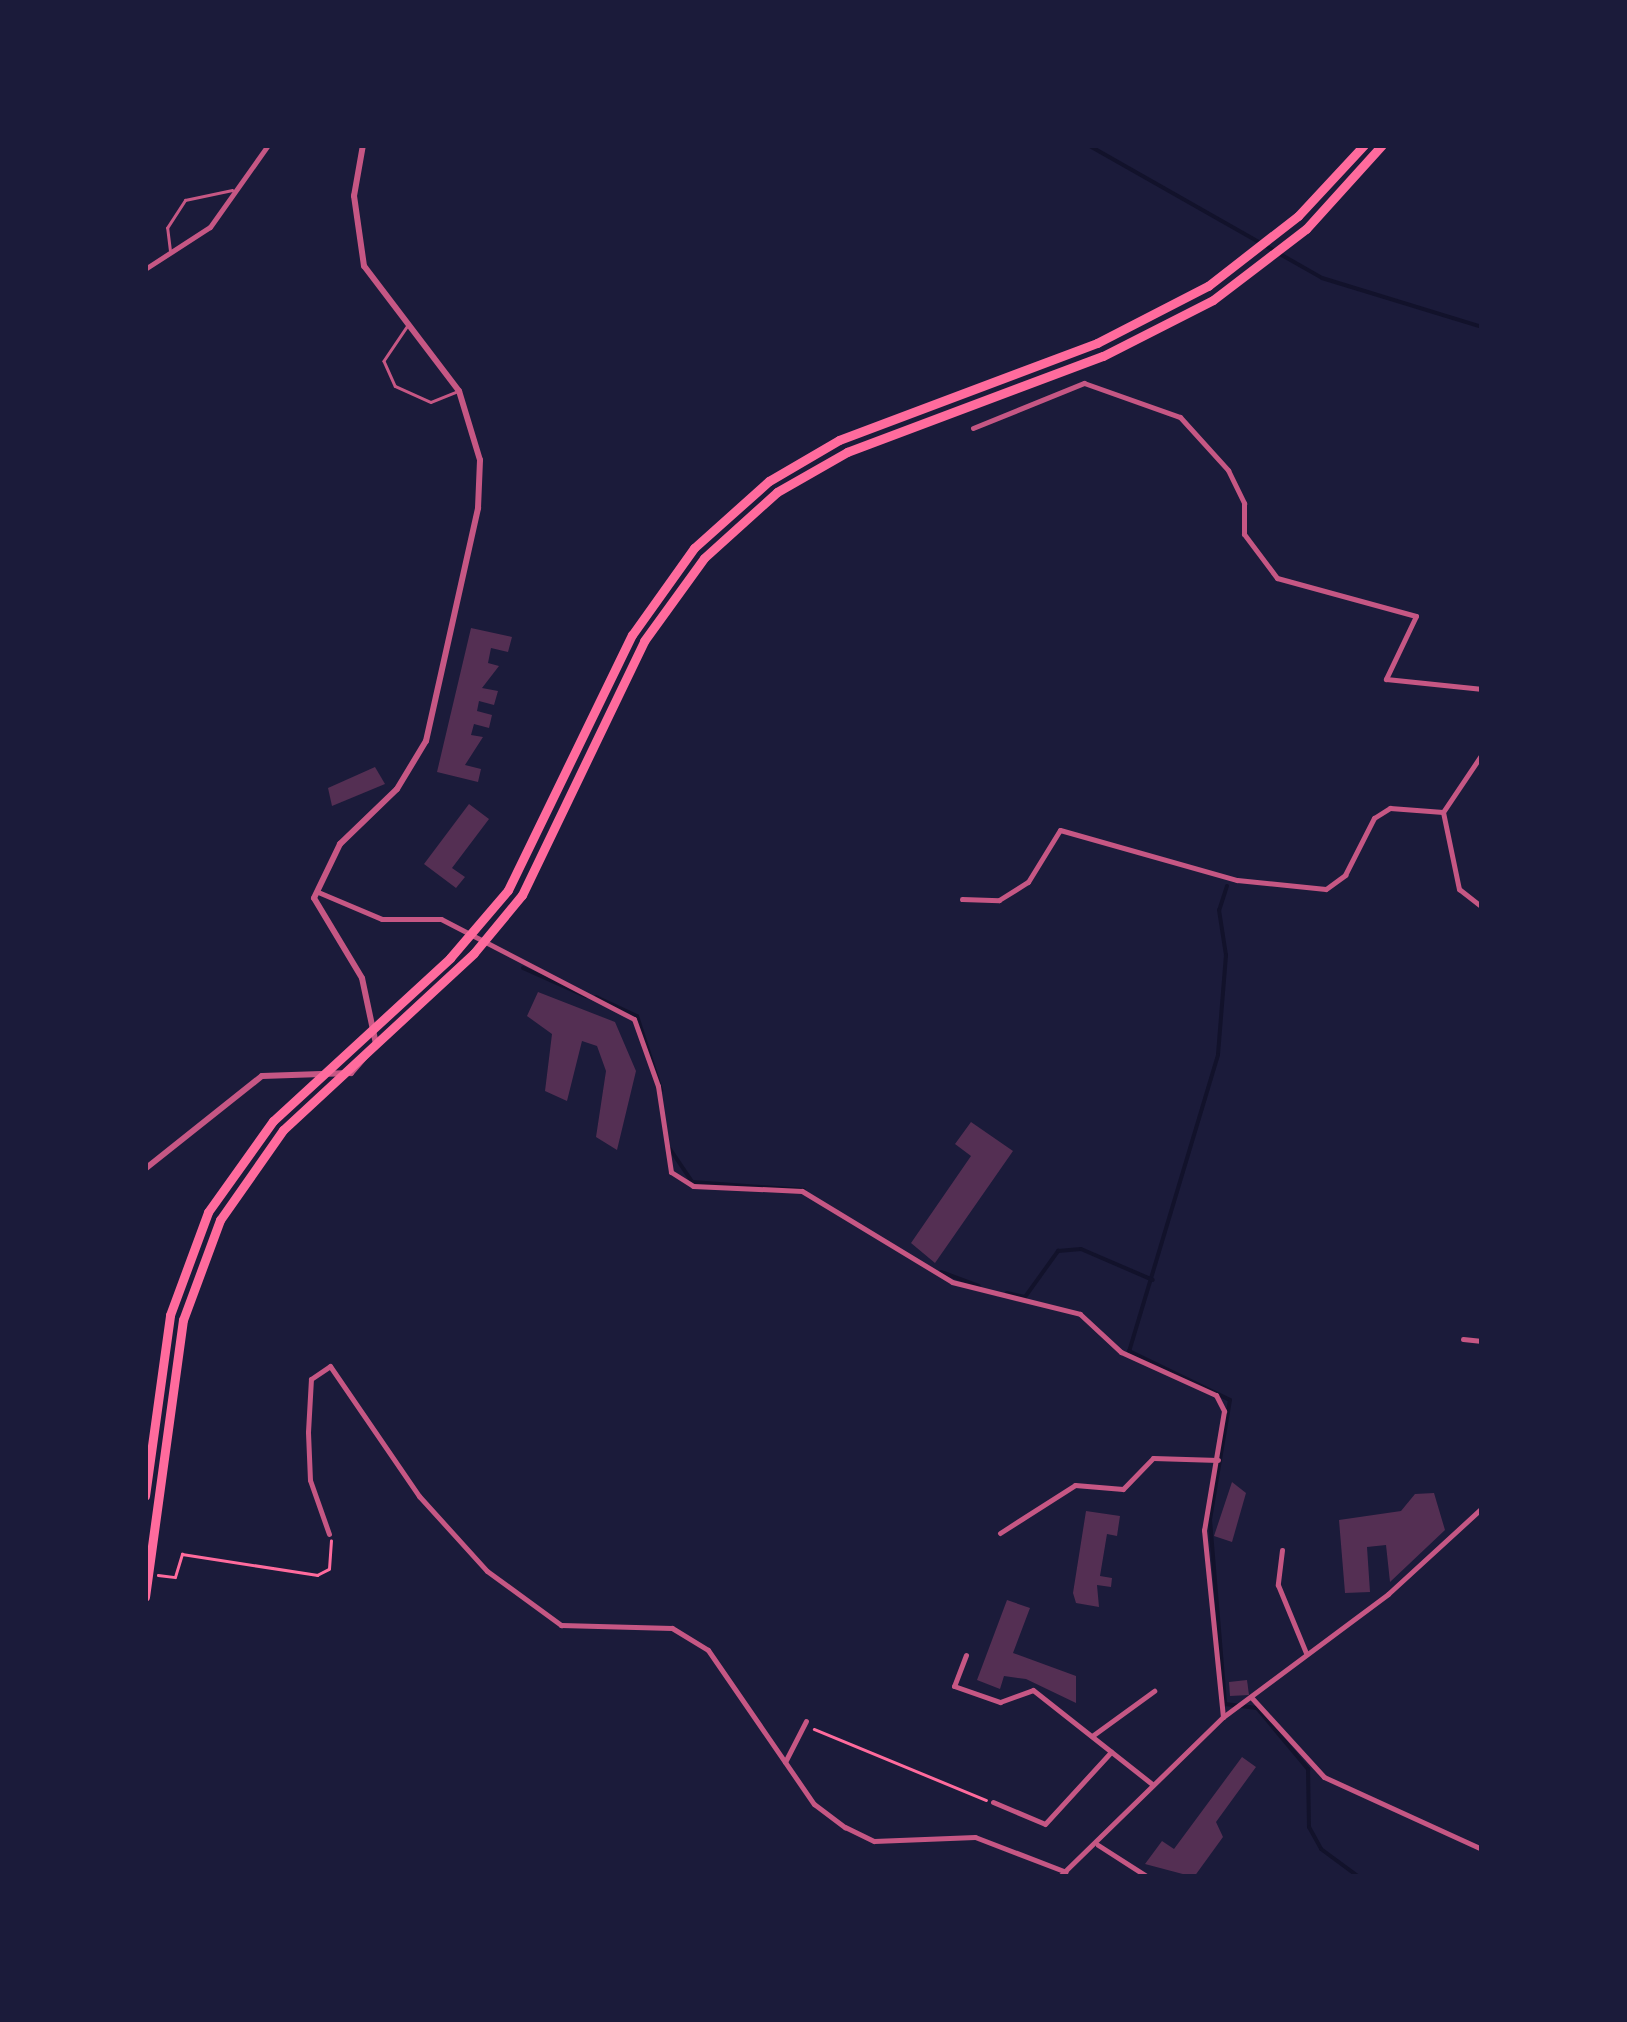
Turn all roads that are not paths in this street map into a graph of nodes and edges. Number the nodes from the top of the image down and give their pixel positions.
1 (268, 145) edge
2 (363, 145) edge
3 (1364, 145) edge
4 (1382, 145) edge
5 (238, 190) junction
6 (171, 254) junction
7 (145, 269) edge
8 (407, 327) junction
9 (459, 391) junction
10 (973, 428) dead end
11 (1482, 688) edge
12 (1482, 754) edge
13 (1443, 812) junction
14 (315, 891) junction
15 (962, 899) dead end
16 (1482, 908) edge
17 (145, 1169) edge
18 (1463, 1339) dead end
19 (1482, 1341) edge
20 (1219, 1460) junction
21 (145, 1496) edge
22 (1482, 1508) edge
23 (329, 1534) road end
24 (1000, 1534) dead end
25 (1282, 1550) dead end
26 (145, 1597) edge
27 (1306, 1653) junction
28 (966, 1655) dead end
29 (1154, 1692) dead end
30 (1251, 1697) junction
31 (1224, 1717) junction
32 (805, 1723) road end
33 (1092, 1736) junction
34 (1112, 1752) junction
35 (785, 1762) junction
36 (1152, 1784) junction
37 (992, 1802) road end
38 (1098, 1845) junction
39 (1482, 1849) edge
40 (1066, 1872) junction
41 (1059, 1877) edge
42 (1148, 1877) edge

1 - 5 street
2 - 8 street
3 - 21 highway
4 - 26 highway
5 - 6 street
5 - 6 lane
6 - 7 street
8 - 9 street
8 - 9 lane
9 - 14 street
10 - 11 street
12 - 13 street
13 - 15 street
13 - 16 street
14 - 17 street
14 - 20 street
18 - 19 street
20 - 24 street
20 - 31 street
22 - 27 street
23 - 35 street
25 - 27 street
27 - 30 street
28 - 33 street
29 - 33 street
30 - 31 street
30 - 39 street
31 - 36 street
32 - 35 street
33 - 34 street
34 - 36 street
34 - 37 street
35 - 40 street
36 - 38 street
38 - 40 street
38 - 42 street
40 - 41 street

